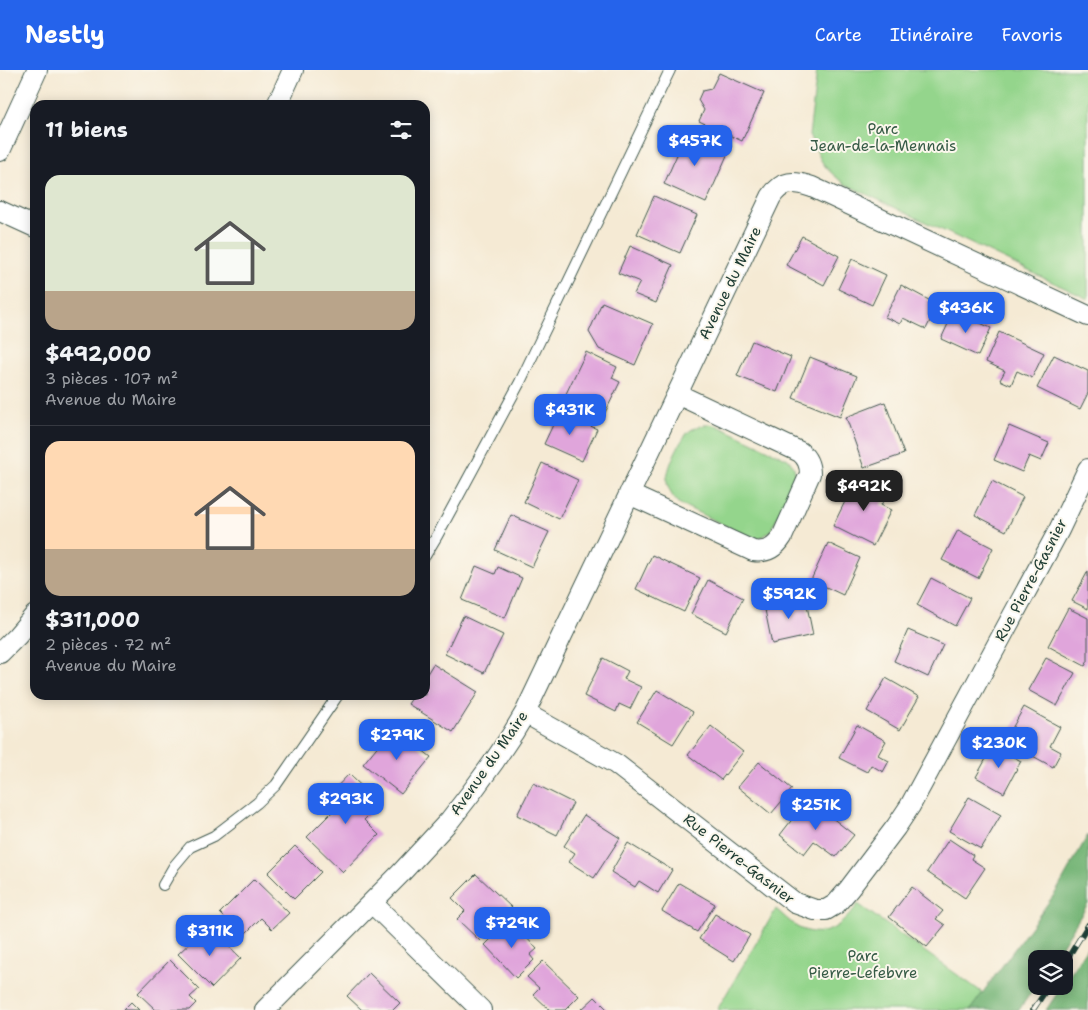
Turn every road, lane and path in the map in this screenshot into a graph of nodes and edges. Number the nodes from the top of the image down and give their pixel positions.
1 (37, 70) edge
2 (293, 70) edge
3 (670, 70) edge
4 (279, 100) edge
5 (0, 151) edge
6 (0, 211) edge
7 (30, 225) edge
8 (1088, 316) edge
9 (677, 394) junction
10 (1088, 469) edge
11 (629, 494) junction
12 (430, 547) edge
13 (30, 621) edge
14 (0, 653) edge
15 (335, 700) edge
16 (525, 713) junction
17 (163, 886) dead end
18 (372, 903) junction
19 (265, 1010) edge
20 (481, 1010) edge

1 - 5 street
2 - 4 street
3 - 12 lane
6 - 7 street
8 - 9 street, Avenue du Maire
9 - 11 street, Avenue du Maire
9 - 11 street
10 - 16 street, Rue Pierre-Gasnier
11 - 16 street, Avenue du Maire
13 - 14 street
15 - 17 lane
16 - 18 street, Avenue du Maire
18 - 19 street, Avenue du Maire
18 - 20 street

